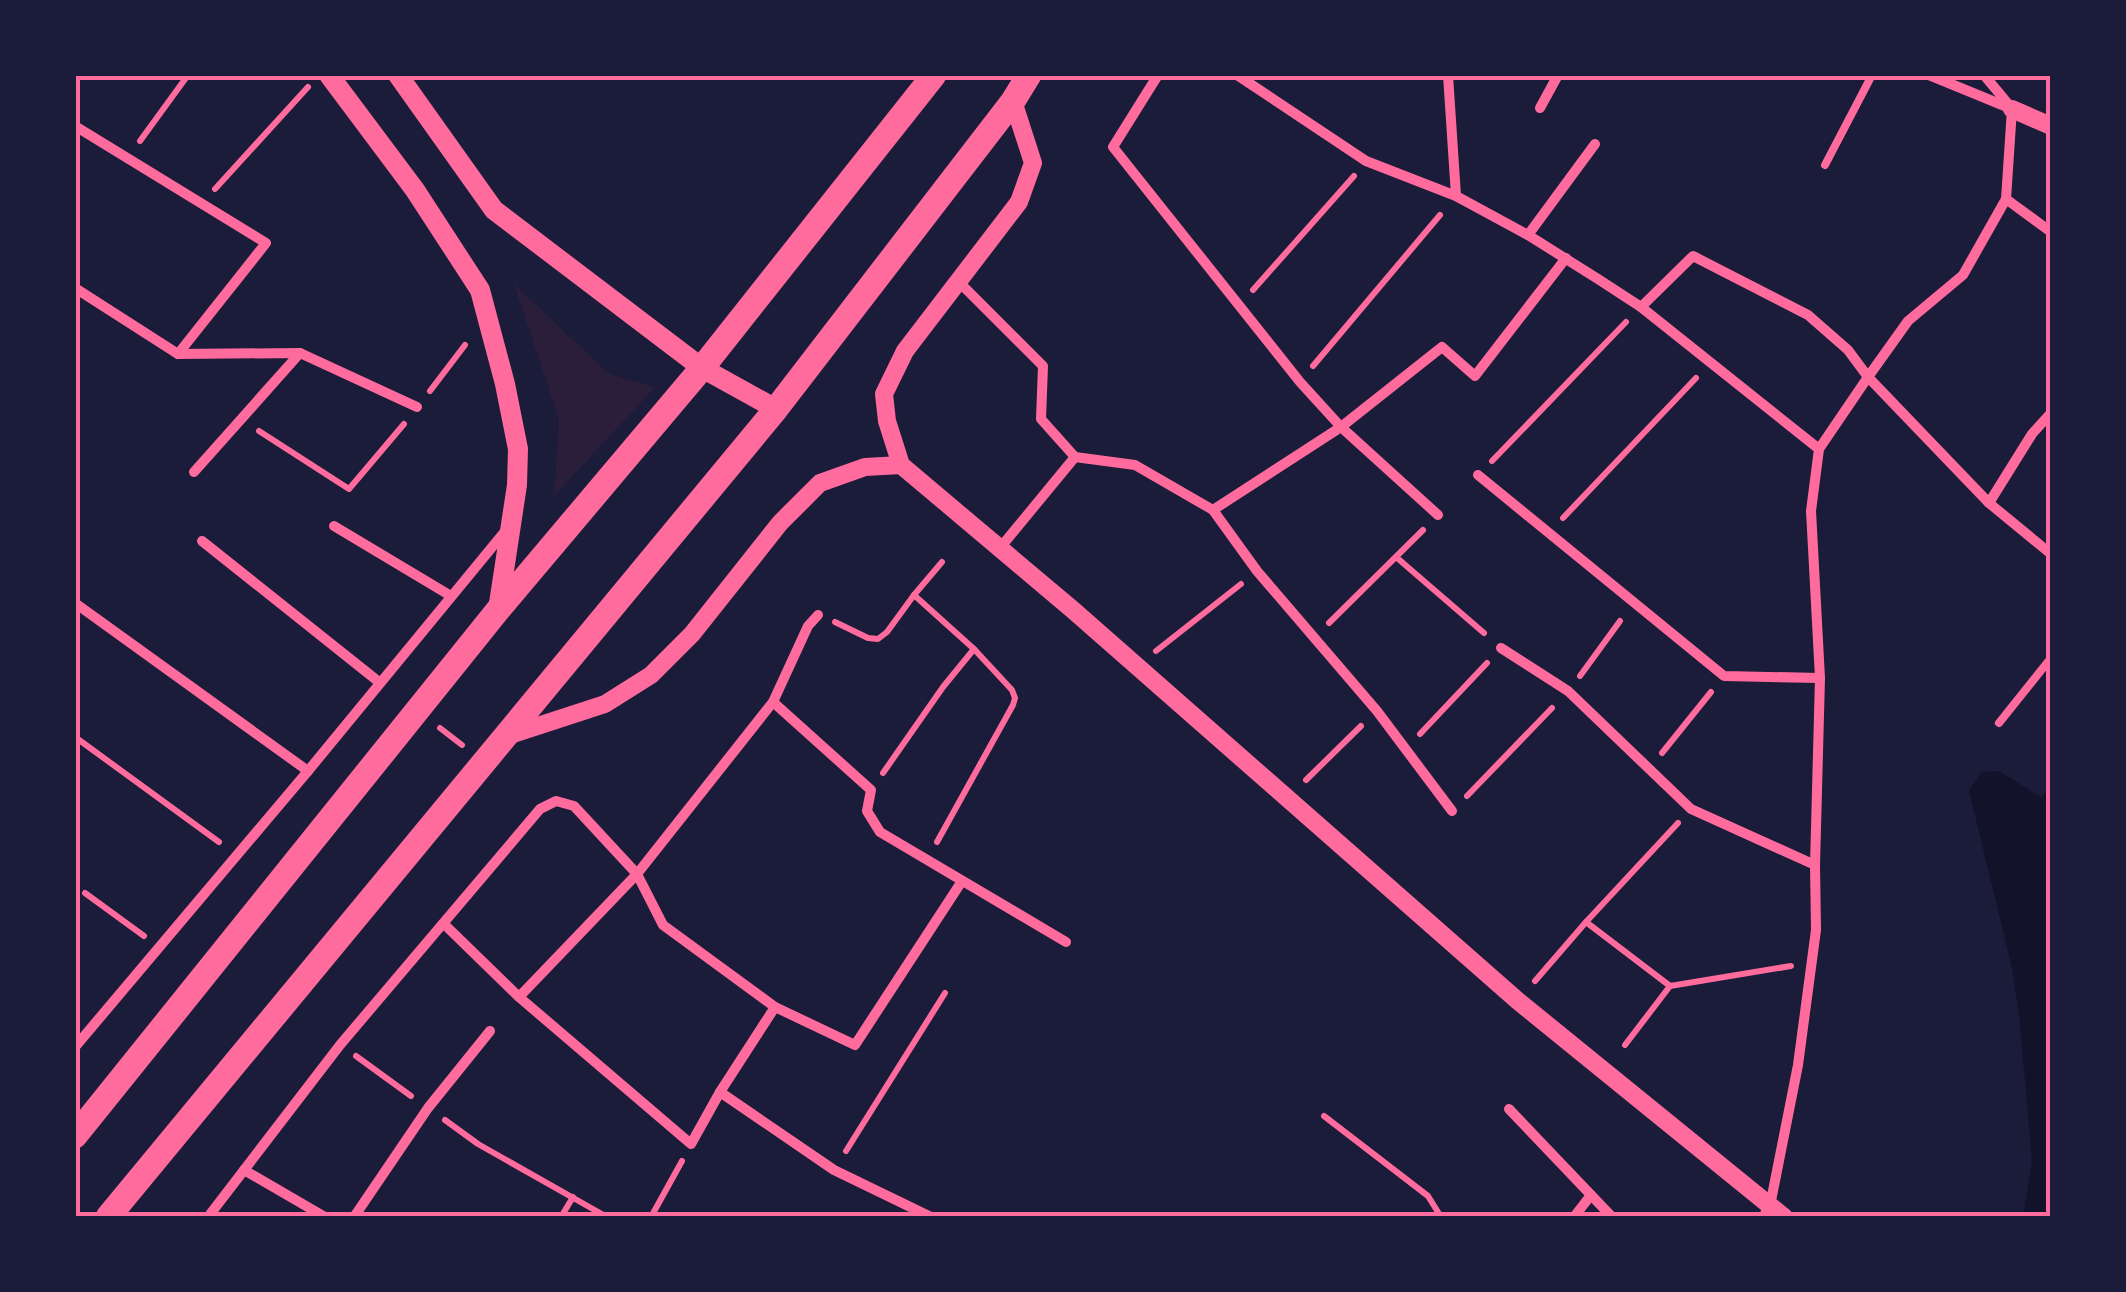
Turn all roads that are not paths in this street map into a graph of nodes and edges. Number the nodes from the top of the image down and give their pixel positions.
1 (329, 75) edge
2 (398, 75) edge
3 (934, 75) edge
4 (1029, 75) edge
5 (1158, 75) edge
6 (1237, 75) edge
7 (1448, 75) edge
8 (1558, 75) edge
9 (1872, 75) edge
10 (1929, 75) edge
11 (1984, 75) edge
12 (1013, 102) junction
13 (1540, 108) dead end
14 (2012, 109) junction
15 (75, 126) edge
16 (2051, 126) edge
17 (1595, 144) dead end
18 (1825, 165) dead end
19 (1456, 196) junction
20 (2006, 199) junction
21 (2051, 232) edge
22 (1528, 235) junction
23 (1566, 258) junction
24 (957, 280) junction
25 (75, 288) edge
26 (1641, 306) junction
27 (300, 353) junction
28 (178, 354) junction
29 (702, 368) junction
30 (1868, 377) junction
31 (418, 408) road end
32 (776, 409) junction
33 (2051, 413) edge
34 (1341, 427) junction
35 (1819, 450) junction
36 (1074, 457) junction
37 (901, 465) junction
38 (194, 472) dead end
39 (1478, 476) dead end
40 (1990, 503) junction
41 (1213, 510) junction
42 (1438, 515) dead end
43 (512, 523) junction
44 (334, 526) dead end
45 (202, 541) dead end
46 (1000, 548) junction
47 (2051, 554) edge
48 (451, 596) junction
49 (75, 603) edge
50 (498, 610) junction
51 (818, 614) road end
52 (1500, 648) road end
53 (2051, 658) edge
54 (1820, 678) junction
55 (380, 682) junction
56 (773, 702) junction
57 (1999, 723) dead end
58 (507, 736) junction
59 (308, 770) junction
60 (1452, 811) road end
61 (1815, 865) junction
62 (637, 874) junction
63 (962, 881) junction
64 (444, 924) junction
65 (1066, 942) dead end
66 (519, 997) junction
67 (775, 1006) junction
68 (490, 1031) dead end
69 (75, 1047) edge
70 (720, 1092) junction
71 (1509, 1109) dead end
72 (75, 1136) edge
73 (244, 1170) junction
74 (1591, 1196) junction
75 (1772, 1213) edge
76 (108, 1217) edge
77 (208, 1217) edge
78 (325, 1217) edge
79 (354, 1217) edge
80 (931, 1217) edge
81 (1574, 1217) edge
82 (1612, 1217) edge

1 - 43 main road
2 - 29 main road
3 - 29 main road
4 - 12 main road
5 - 34 street
6 - 19 street
7 - 19 street
8 - 13 street
9 - 18 lane
10 - 14 street
11 - 14 street
12 - 24 street
12 - 32 main road
14 - 16 street
14 - 20 street
15 - 28 street
17 - 22 street
19 - 22 street
20 - 21 street
20 - 30 street
22 - 23 street
23 - 26 street
23 - 34 street
24 - 36 street
24 - 37 street
25 - 28 street
26 - 30 street
26 - 35 street
27 - 28 street
27 - 31 street
27 - 38 street
29 - 32 main road
29 - 50 main road
30 - 35 street
30 - 40 street
32 - 58 main road
33 - 40 street
34 - 41 street
34 - 42 street
35 - 54 street
36 - 41 street
36 - 46 street
37 - 46 street
37 - 58 street
39 - 54 street
40 - 47 street
41 - 60 street
43 - 48 street
43 - 50 main road
44 - 48 street
45 - 55 street
46 - 75 street
48 - 55 street
49 - 59 street
50 - 72 main road
51 - 56 street
52 - 61 street
53 - 57 lane
54 - 61 street
55 - 59 street
56 - 62 street
56 - 63 street
58 - 76 main road
59 - 69 street
61 - 75 street
62 - 64 street
62 - 66 street
62 - 67 street
63 - 65 street
63 - 67 street
64 - 66 street
64 - 73 street
66 - 70 street
67 - 70 street
68 - 79 street
70 - 80 street
71 - 74 street
73 - 77 street
73 - 78 street
74 - 81 street
74 - 82 street

